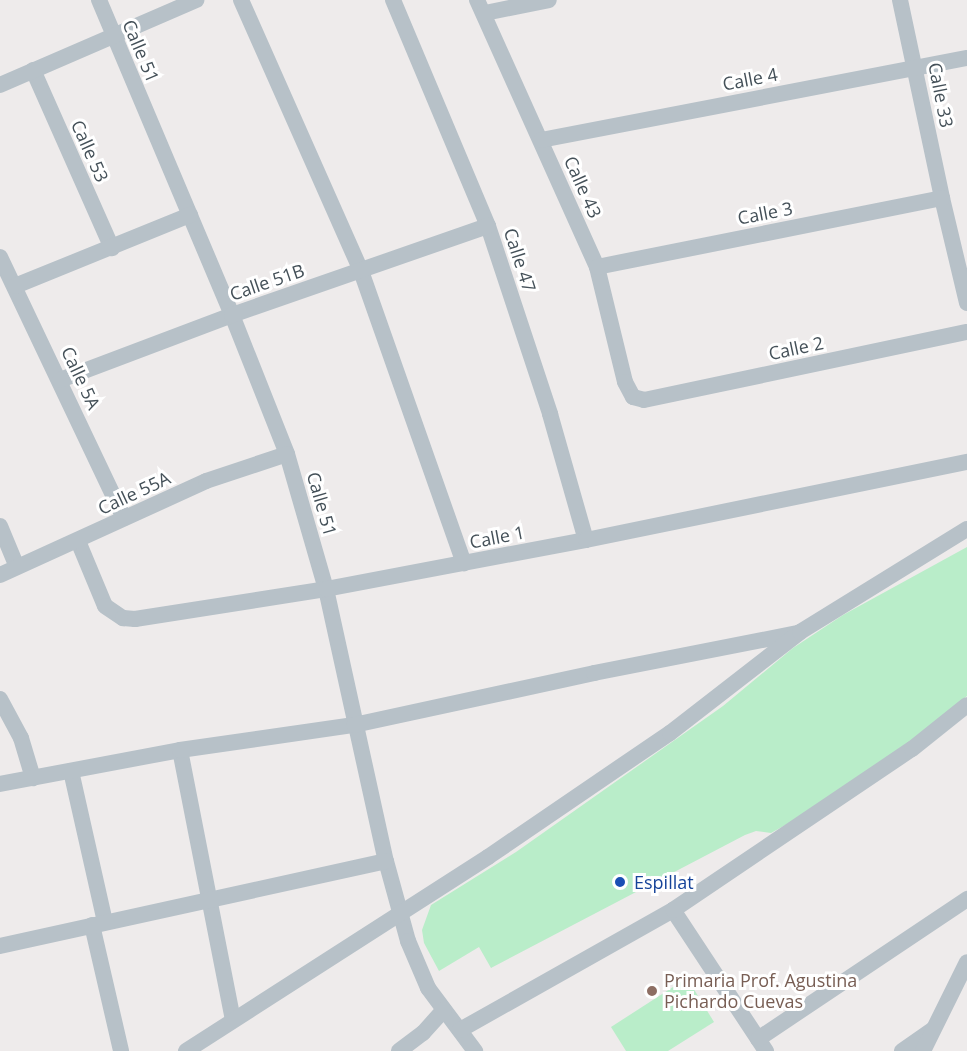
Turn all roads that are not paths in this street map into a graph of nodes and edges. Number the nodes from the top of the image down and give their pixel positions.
1 (99, 0) edge
2 (196, 0) edge
3 (241, 0) edge
4 (393, 0) edge
5 (549, 0) edge
6 (900, 0) edge
7 (481, 7) edge
8 (112, 35) junction
9 (967, 58) edge
10 (915, 67) junction
11 (33, 70) junction
12 (0, 85) edge
13 (541, 140) junction
14 (942, 198) junction
15 (190, 215) junction
16 (488, 226) junction
17 (112, 248) junction
18 (0, 257) edge
19 (597, 267) junction
20 (362, 271) junction
21 (15, 286) junction
22 (967, 303) edge
23 (231, 315) junction
24 (967, 332) edge
25 (60, 380) junction
26 (633, 397) joint
27 (287, 454) junction
28 (967, 462) edge
29 (124, 518) junction
30 (0, 526) edge
31 (967, 529) edge
32 (586, 540) junction
33 (78, 542) junction
34 (464, 563) junction
35 (17, 567) junction
36 (0, 575) edge
37 (326, 590) junction
38 (800, 632) junction
39 (0, 699) edge
40 (967, 705) edge
41 (354, 725) junction
42 (180, 750) junction
43 (71, 771) junction
44 (33, 778) junction
45 (0, 784) edge
46 (386, 861) junction
47 (967, 899) edge
48 (208, 900) junction
49 (673, 910) junction
50 (400, 914) junction
51 (98, 923) junction
52 (0, 946) edge
53 (967, 962) edge
54 (444, 1010) junction
55 (233, 1020) junction
56 (934, 1028) junction
57 (460, 1030) junction
58 (761, 1045) edge
59 (122, 1051) edge
60 (186, 1051) edge
61 (399, 1051) edge
62 (475, 1051) edge
63 (902, 1051) edge
64 (923, 1051) edge

1 - 8 street, Calle 51
2 - 8 street
3 - 20 street
4 - 16 street, Calle 47
5 - 7 street
6 - 10 street, Calle 33
7 - 13 street, Calle 43
8 - 11 street
8 - 15 street, Calle 51
9 - 10 street, Calle 4
10 - 13 street, Calle 4
10 - 14 street, Calle 33
11 - 12 street
11 - 17 street, Calle 53
13 - 19 street, Calle 43
14 - 19 street, Calle 3
14 - 22 street, Calle 33
15 - 17 street
15 - 23 street, Calle 51
16 - 20 street, Calle 51B
16 - 32 street, Calle 47
17 - 21 street
18 - 21 street, Calle 5A
19 - 26 street, Calle 43
20 - 23 street, Calle 51B
20 - 34 street
21 - 25 street, Calle 5A
23 - 25 street, Calle 51B
23 - 27 street, Calle 51
24 - 26 street, Calle 2
25 - 29 street, Calle 5A
27 - 29 street, Calle 55A
27 - 37 street, Calle 51
28 - 32 street, Calle 1
29 - 33 street, Calle 55A
30 - 35 street
31 - 38 street
32 - 34 street, Calle 1
33 - 35 street, Calle 55A
33 - 37 street, Calle 1
34 - 37 street, Calle 1
35 - 36 street, Calle 55A
37 - 41 street, Calle 51
38 - 41 street
38 - 50 street
39 - 44 street
40 - 49 street
41 - 42 street
41 - 46 street, Calle 51
42 - 43 street
42 - 48 street
43 - 44 street
43 - 51 street
44 - 45 street
46 - 48 street
46 - 50 street, Calle 51
47 - 58 street
48 - 51 street
48 - 55 street
49 - 57 street
49 - 58 street
50 - 54 street, Calle 51
50 - 55 street
51 - 52 street
51 - 59 street
53 - 56 street
54 - 57 street, Calle 51
54 - 61 street
55 - 60 street
56 - 63 street
56 - 64 street
57 - 62 street, Calle 51

